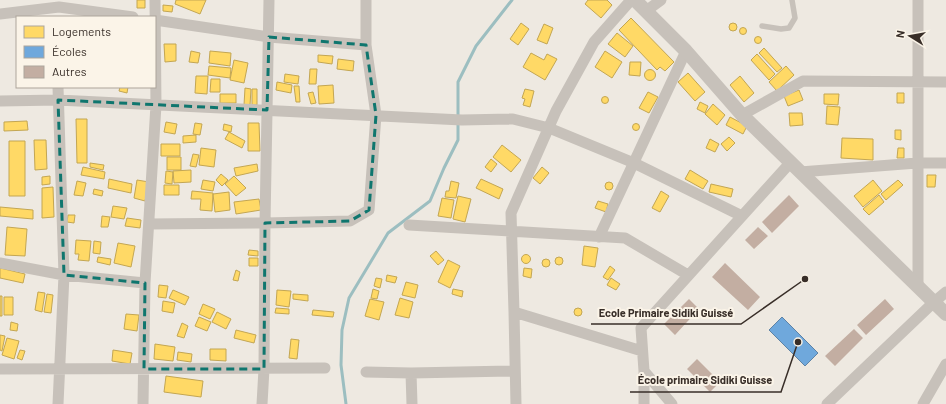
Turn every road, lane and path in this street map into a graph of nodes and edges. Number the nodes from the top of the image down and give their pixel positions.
1 (155, 0) edge
2 (269, 0) edge
3 (366, 0) edge
4 (632, 0) edge
5 (635, 0) edge
6 (661, 0) edge
7 (792, 0) edge
8 (918, 0) edge
9 (60, 8) edge
10 (646, 11) junction
11 (0, 14) edge
12 (126, 16) edge
13 (155, 16) edge
14 (156, 20) edge
15 (762, 26) dead end
16 (268, 37) junction
17 (366, 45) junction
18 (686, 51) junction
19 (918, 82) junction
20 (946, 82) edge
21 (58, 88) edge
22 (156, 88) edge
23 (58, 100) junction
24 (0, 101) edge
25 (156, 105) junction
26 (267, 110) junction
27 (376, 115) junction
28 (742, 115) junction
29 (549, 128) junction
30 (634, 163) junction
31 (917, 163) junction
32 (946, 163) edge
33 (795, 167) junction
34 (742, 216) junction
35 (265, 223) junction
36 (149, 224) junction
37 (409, 225) dead end
38 (512, 231) junction
39 (599, 237) junction
40 (0, 263) edge
41 (64, 275) junction
42 (688, 275) junction
43 (145, 283) junction
44 (918, 287) junction
45 (946, 292) edge
46 (934, 302) junction
47 (514, 312) junction
48 (946, 314) edge
49 (642, 351) junction
50 (946, 364) edge
51 (325, 368) dead end
52 (0, 369) edge
53 (59, 369) junction
54 (144, 369) junction
55 (264, 369) junction
56 (644, 370) junction
57 (515, 371) junction
58 (366, 372) dead end
59 (411, 373) junction
60 (58, 404) edge
61 (143, 404) edge
62 (262, 404) edge
63 (412, 404) edge
64 (516, 404) edge
65 (644, 404) edge
66 (672, 404) edge
67 (828, 404) edge
68 (923, 404) edge

1 - 13 street
2 - 16 street
3 - 17 street
4 - 29 street
5 - 10 street
6 - 10 street
7 - 15 lane
8 - 19 street
9 - 11 street
9 - 12 street
10 - 18 street
14 - 16 street
16 - 17 street
16 - 26 street
17 - 27 street
18 - 28 street
18 - 30 street
19 - 20 street
19 - 28 street
19 - 31 street
21 - 23 street
22 - 25 street
23 - 24 street
23 - 25 street
23 - 41 street
25 - 26 street
25 - 36 street
26 - 27 street
26 - 35 street
27 - 29 street
27 - 35 street
28 - 33 street
29 - 30 street
29 - 38 street
30 - 34 street
30 - 39 street
31 - 32 street
31 - 33 street
31 - 44 street
33 - 34 street
33 - 44 street
34 - 42 street
35 - 36 street
35 - 55 street
36 - 43 street
37 - 38 street
38 - 39 street
38 - 47 street
39 - 42 street
40 - 41 street
41 - 43 street
41 - 53 street
42 - 49 street
43 - 54 street
44 - 46 street
45 - 46 street
46 - 48 street
46 - 67 street
47 - 49 street
47 - 57 street
49 - 56 street
50 - 68 street
51 - 55 street
52 - 53 street
53 - 54 street
53 - 60 street
54 - 55 street
54 - 61 street
55 - 62 street
56 - 65 street
56 - 66 street
57 - 59 street
57 - 64 street
58 - 59 street
59 - 63 street

